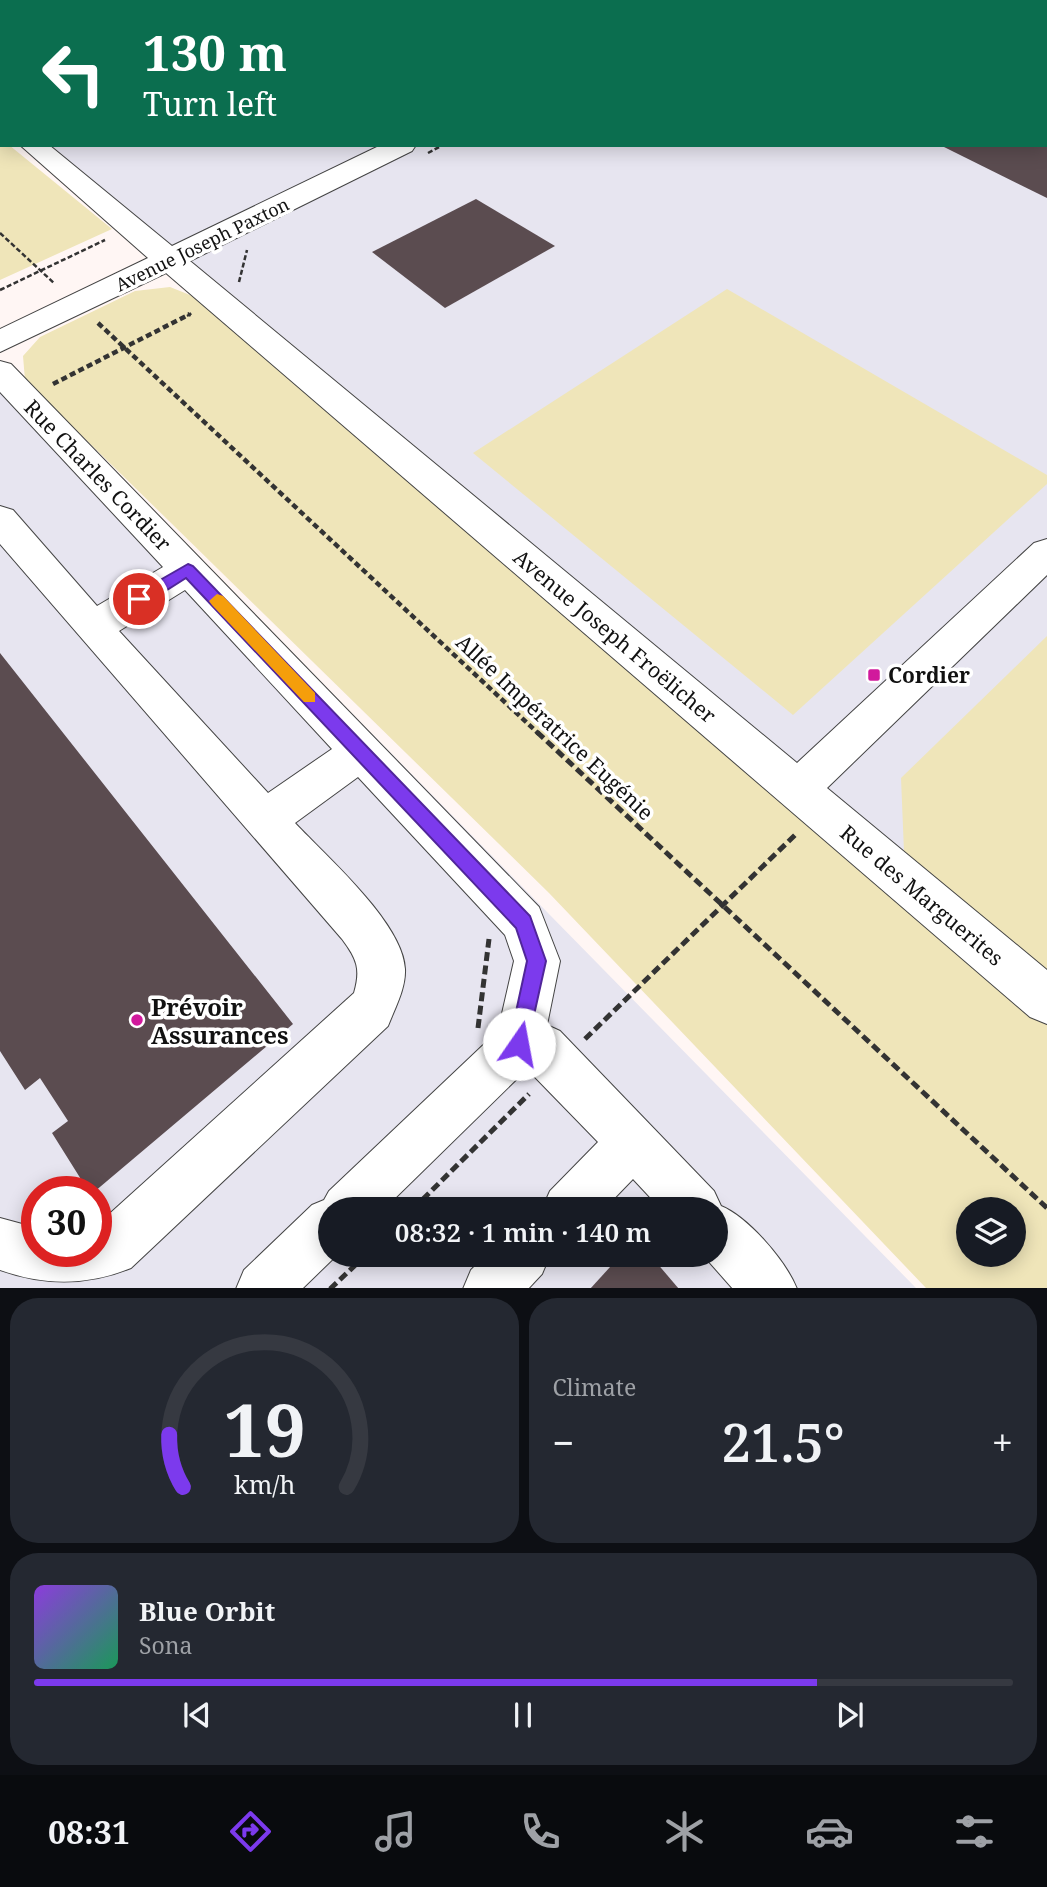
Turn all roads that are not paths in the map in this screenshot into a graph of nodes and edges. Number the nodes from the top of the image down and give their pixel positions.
1 (35, 147) edge
2 (411, 151) edge
3 (169, 261) junction
4 (0, 342) edge
5 (12, 385) edge
6 (0, 519) edge
7 (1047, 553) edge
8 (188, 570) junction
9 (93, 628) junction
10 (361, 752) junction
11 (809, 801) junction
12 (265, 820) junction
13 (1047, 1000) edge
14 (518, 1049) junction
15 (634, 1142) junction
16 (360, 1197) edge
17 (580, 1197) edge
18 (685, 1197) edge
19 (318, 1236) edge
20 (728, 1243) edge
21 (0, 1244) edge
22 (511, 1267) edge
23 (263, 1288) edge
24 (491, 1288) edge
25 (769, 1288) edge

1 - 3 street, Avenue Joseph Froëlicher
2 - 3 street, Avenue Joseph Paxton
3 - 4 street, Avenue Joseph Paxton
3 - 11 street, Avenue Joseph Froëlicher
5 - 8 street, Rue Charles Cordier
6 - 9 street
7 - 11 street
8 - 9 street
8 - 10 street, Rue Charles Cordier
9 - 12 street
10 - 12 street
10 - 14 street, Rue Charles Cordier
11 - 13 street, Rue des Marguerites
12 - 21 street
14 - 15 street
14 - 16 street
15 - 17 street
15 - 18 street
19 - 23 street
20 - 25 street
22 - 24 street

